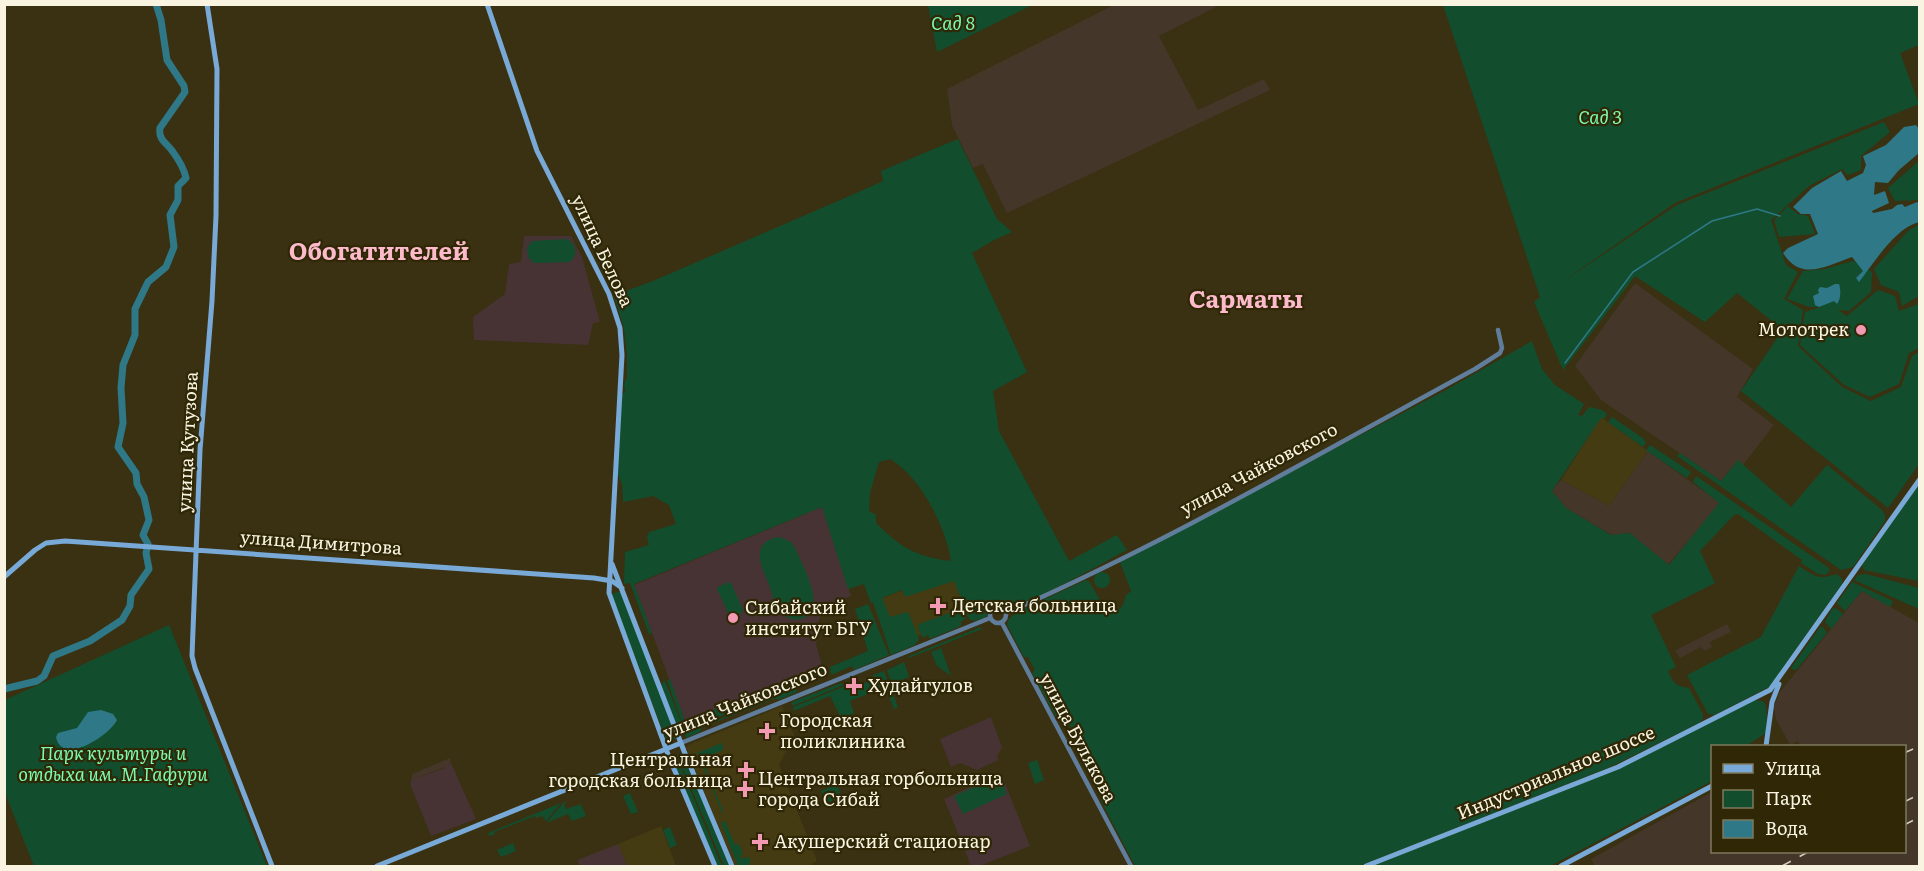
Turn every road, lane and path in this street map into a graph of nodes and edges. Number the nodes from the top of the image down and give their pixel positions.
1 (207, 4) edge
2 (487, 4) edge
3 (1498, 330) dead end
4 (1920, 479) edge
5 (196, 550) junction
6 (610, 559) junction
7 (4, 576) edge
8 (594, 578) junction
9 (608, 580) junction
10 (621, 586) junction
11 (609, 593) junction
12 (1006, 613) junction
13 (990, 618) junction
14 (1002, 623) junction
15 (1781, 677) junction
16 (1752, 699) junction
17 (1770, 719) junction
18 (681, 743) junction
19 (1766, 745) edge
20 (666, 749) junction
21 (1711, 787) edge
22 (272, 867) edge
23 (377, 867) edge
24 (715, 867) edge
25 (732, 867) edge
26 (1131, 867) edge
27 (1366, 867) edge
28 (1561, 867) edge

1 - 5 main road, улица Кутузова
2 - 6 main road, улица Белова
3 - 12 street, улица Чайковского
4 - 15 main road, Индустриальное шоссе
5 - 7 main road, улица Димитрова
5 - 8 main road, улица Димитрова
5 - 22 main road, улица Кутузова
6 - 9 main road, улица Белова
6 - 10 main road, улица Белова
8 - 9 main road, улица Димитрова
8 - 11 main road
9 - 10 main road, улица Димитрова
9 - 11 main road, улица Белова
10 - 11 main road
10 - 18 main road, улица Белова
11 - 20 main road, улица Белова
12 - 13 street
12 - 14 street
13 - 14 street
13 - 18 street, улица Чайковского
14 - 26 street, улица Булякова
15 - 16 main road, Индустриальное шоссе
15 - 17 main road, Индустриальное шоссе
16 - 17 main road
16 - 27 main road, Индустриальное шоссе
17 - 19 main road, Индустриальное шоссе
18 - 20 main road, улица Чайковского
18 - 25 main road, улица Белова
20 - 23 main road, улица Чайковского
20 - 24 main road, улица Белова
21 - 28 main road

